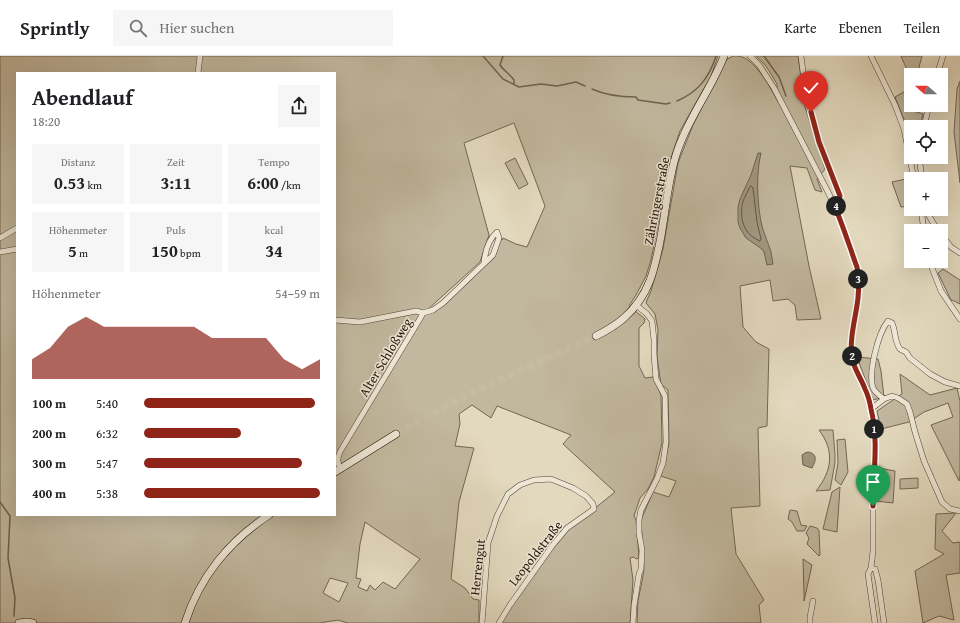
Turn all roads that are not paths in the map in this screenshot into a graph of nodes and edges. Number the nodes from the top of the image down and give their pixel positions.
1 (200, 56) edge
2 (724, 56) edge
3 (750, 56) edge
4 (801, 56) edge
5 (871, 56) edge
6 (943, 56) edge
7 (939, 68) edge
8 (198, 72) edge
9 (913, 172) edge
10 (835, 207) junction
11 (16, 229) edge
12 (0, 238) edge
13 (948, 243) edge
14 (16, 249) edge
15 (0, 252) edge
16 (960, 253) edge
17 (484, 263) junction
18 (932, 268) edge
19 (636, 305) junction
20 (423, 313) junction
21 (960, 319) edge
22 (336, 320) edge
23 (596, 336) tunnel mouth
24 (960, 386) edge
25 (884, 399) junction
26 (871, 409) junction
27 (396, 434) tunnel mouth
28 (338, 471) edge
29 (593, 504) joint
30 (960, 511) edge
31 (268, 516) edge
32 (871, 568) junction
33 (813, 601) dead end
34 (19, 623) edge
35 (32, 623) edge
36 (185, 623) edge
37 (482, 623) edge
38 (499, 623) edge
39 (633, 623) edge
40 (810, 623) edge
41 (875, 623) edge
42 (884, 623) edge

1 - 8 street
2 - 19 main road, Zähringerstraße
3 - 10 street
4 - 10 street
5 - 9 street
6 - 7 street
10 - 26 street
11 - 12 street
13 - 16 street
14 - 15 street
17 - 17 street
17 - 20 street
18 - 21 street
19 - 23 main road, Zähringerstraße
19 - 39 street
20 - 22 street, Alter Schloßweg
20 - 28 street, Alter Schloßweg
24 - 25 street
25 - 26 street
25 - 30 street
26 - 32 street
27 - 28 main road
29 - 37 street, Herrengut
29 - 38 street, Leopoldstraße
31 - 36 main road
32 - 41 street
32 - 42 street
33 - 40 street
34 - 35 main road

